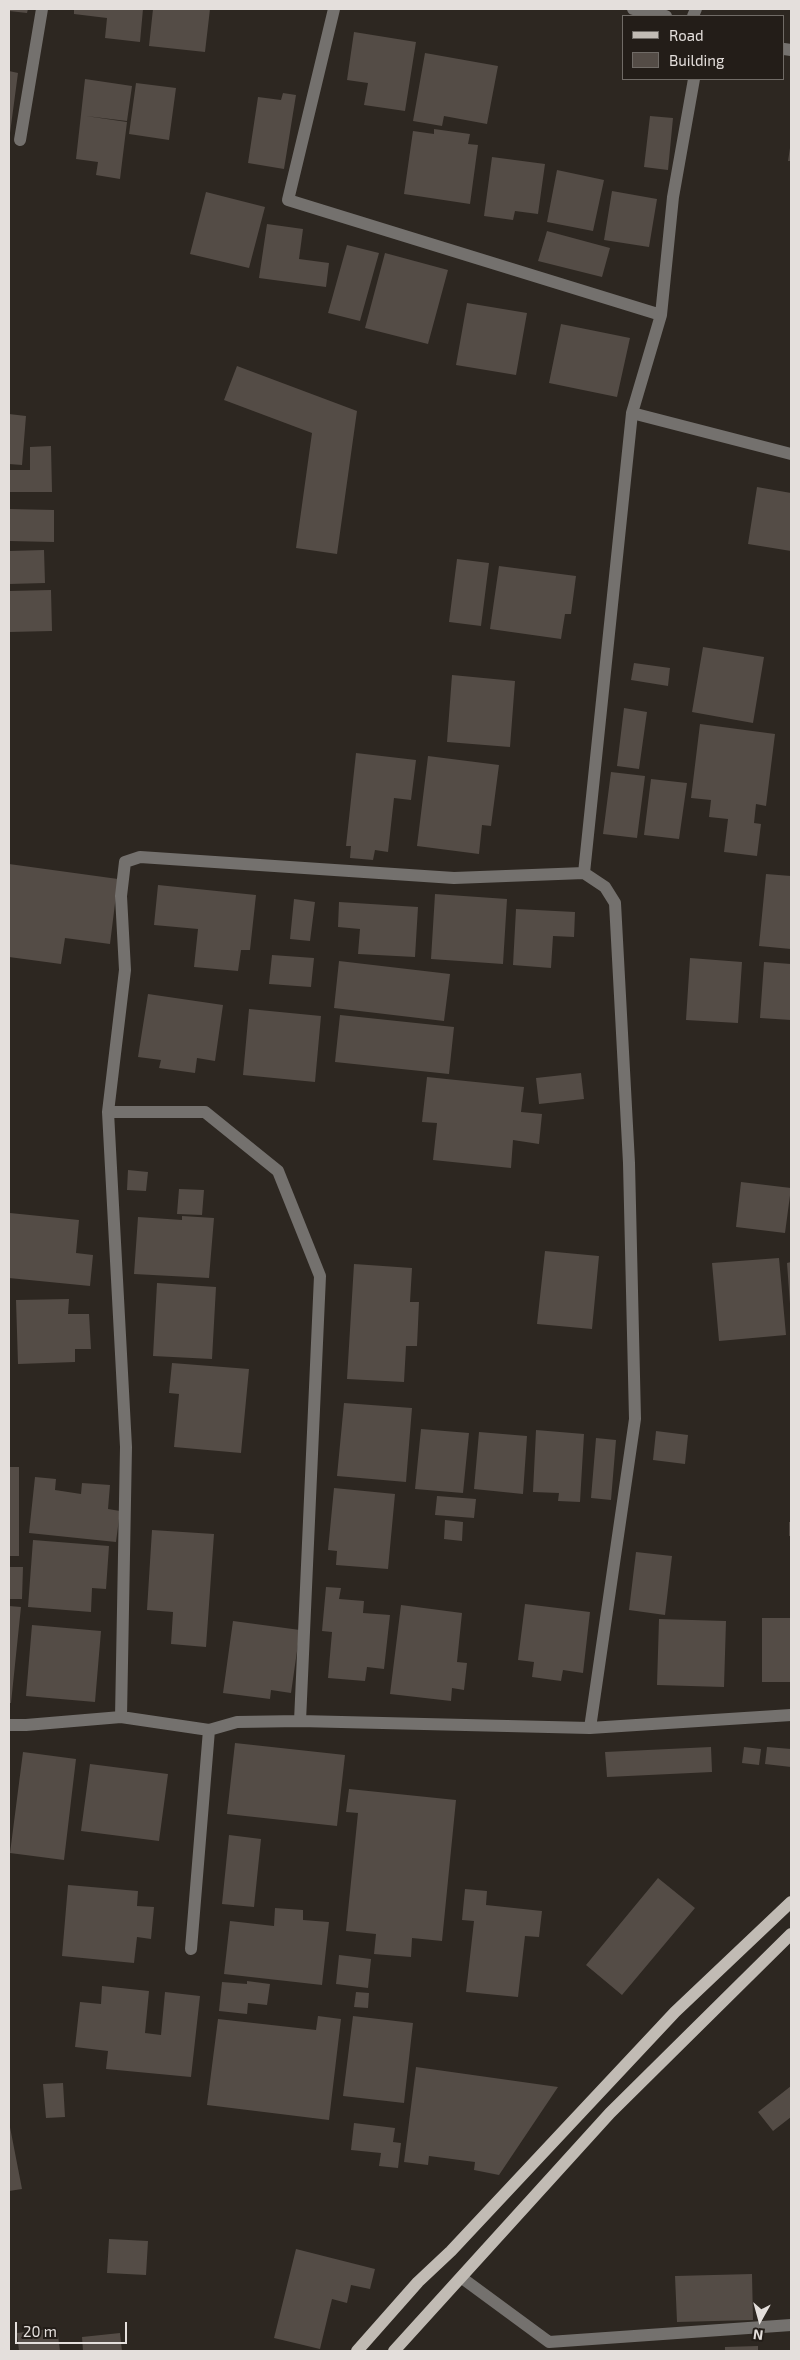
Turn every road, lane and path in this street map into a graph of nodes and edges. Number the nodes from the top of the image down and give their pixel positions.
1 (42, 9) edge
2 (334, 9) edge
3 (633, 9) edge
4 (661, 15) edge
5 (694, 80) edge
6 (20, 140) dead end
7 (661, 315) junction
8 (632, 413) junction
9 (791, 454) edge
10 (584, 873) junction
11 (108, 1112) junction
12 (791, 1715) edge
13 (121, 1717) junction
14 (300, 1721) junction
15 (9, 1724) edge
16 (590, 1728) junction
17 (209, 1730) junction
18 (791, 1902) edge
19 (791, 1934) edge
20 (191, 1949) dead end
21 (462, 2278) junction
22 (791, 2325) edge
23 (357, 2351) edge
24 (394, 2351) edge

1 - 6 street
2 - 7 street
3 - 4 street
5 - 7 street
7 - 8 street
8 - 9 street
8 - 10 street
10 - 11 street
10 - 16 street
11 - 13 street
11 - 14 street
12 - 16 street
13 - 15 street
13 - 17 street
14 - 16 street
14 - 17 street
17 - 20 street
18 - 23 main road
19 - 21 main road
21 - 22 street
21 - 24 main road

